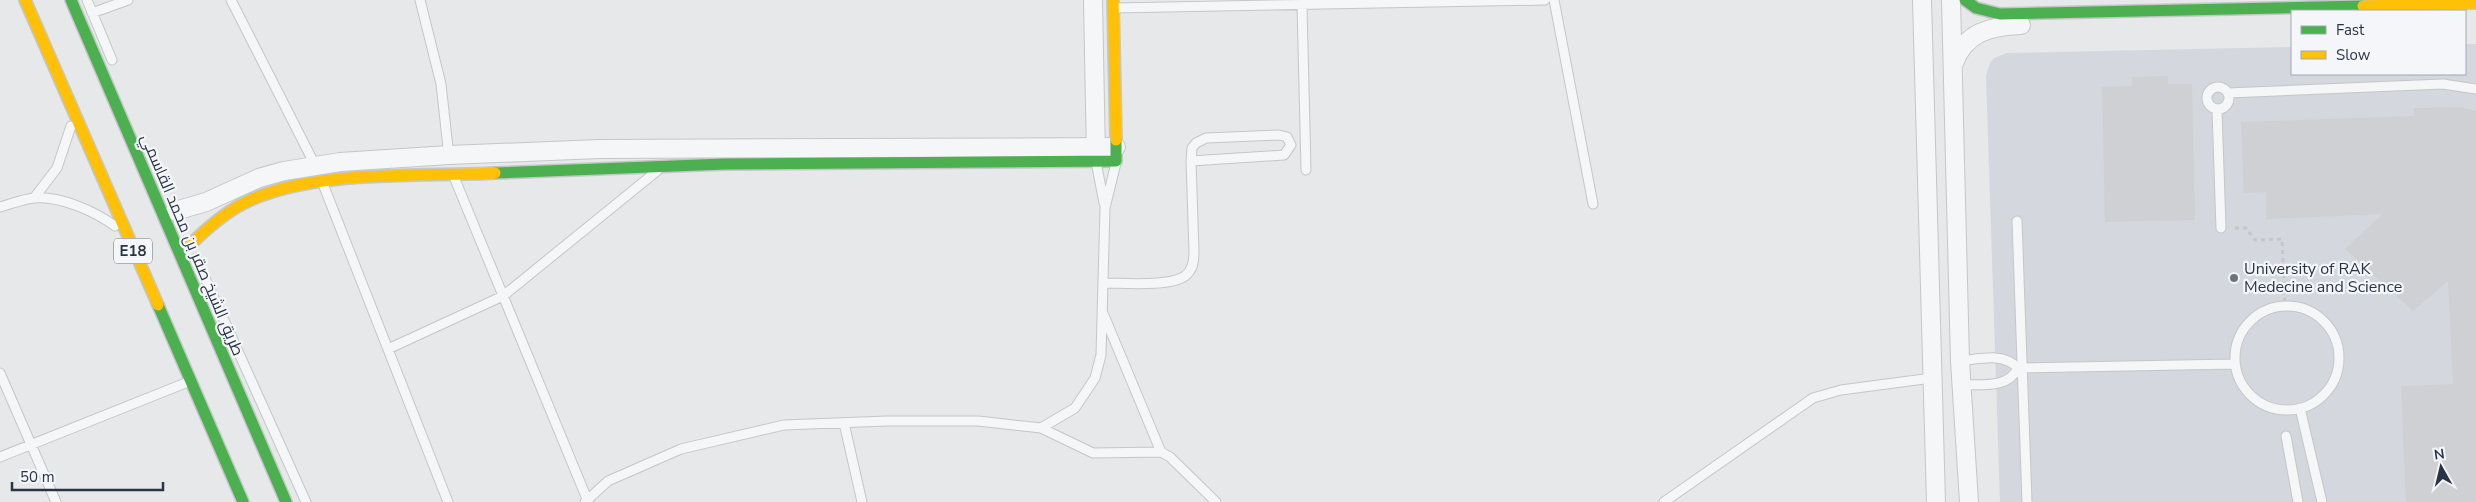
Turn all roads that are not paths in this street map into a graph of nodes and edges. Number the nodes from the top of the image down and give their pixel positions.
1 (25, 0) edge
2 (71, 0) edge
3 (86, 0) edge
4 (128, 0) edge
5 (232, 0) edge
6 (420, 0) edge
7 (1545, 0) edge
8 (1554, 0) edge
9 (1922, 0) edge
10 (1951, 0) edge
11 (1965, 0) edge
12 (2476, 3) edge
13 (1113, 4) edge
14 (1093, 5) edge
15 (1302, 5) junction
16 (2310, 6) edge
17 (2295, 10) edge
18 (2291, 11) edge
19 (92, 13) junction
20 (1952, 66) junction
21 (115, 68) dead end
22 (2476, 89) edge
23 (2228, 94) junction
24 (2217, 110) junction
25 (74, 114) junction
26 (677, 150) junction
27 (1096, 154) junction
28 (1116, 154) junction
29 (449, 155) junction
30 (1191, 162) junction
31 (663, 166) junction
32 (1306, 170) dead end
33 (319, 174) junction
34 (453, 175) junction
35 (34, 198) junction
36 (1593, 204) dead end
37 (0, 207) edge
38 (1105, 208) junction
39 (175, 211) dead end
40 (2017, 221) dead end
41 (2221, 228) road end
42 (126, 234) junction
43 (188, 241) joint
44 (1103, 283) junction
45 (503, 296) junction
46 (1102, 310) junction
47 (388, 349) junction
48 (1960, 361) junction
49 (2234, 364) junction
50 (2021, 368) junction
51 (0, 373) edge
52 (1932, 378) junction
53 (190, 382) junction
54 (1961, 384) junction
55 (2300, 408) junction
56 (844, 423) junction
57 (1041, 428) junction
58 (2286, 436) dead end
59 (31, 444) junction
60 (1161, 452) junction
61 (0, 457) edge
62 (586, 501) edge
63 (56, 502) edge
64 (243, 502) edge
65 (286, 502) edge
66 (306, 502) edge
67 (448, 502) edge
68 (862, 502) edge
69 (1216, 502) edge
70 (1664, 502) edge
71 (1936, 502) edge
72 (1968, 502) edge
73 (2027, 502) edge
74 (2298, 502) edge
75 (2322, 502) edge

1 - 25 main road, E18
2 - 65 main road, طريق الشيخ صقر بن محمد القاسمي / E18
3 - 19 lane
4 - 19 lane
5 - 33 lane
6 - 29 lane
7 - 15 lane
8 - 36 lane
9 - 52 street
10 - 20 street
11 - 18 main road
12 - 16 main road
13 - 14 lane
13 - 15 lane
13 - 28 main road
14 - 27 street
15 - 32 lane
16 - 17 main road
18 - 20 street
19 - 21 lane
20 - 48 street
22 - 23 lane
23 - 24 lane
23 - 24 lane
24 - 41 lane
25 - 35 lane
25 - 42 main road, E18
26 - 27 street
26 - 29 street
26 - 31 lane
27 - 28 street
27 - 31 main road
27 - 38 lane
28 - 38 lane
29 - 33 street
29 - 34 lane
30 - 30 lane
30 - 44 lane
31 - 34 main road
31 - 45 lane
33 - 34 main road
33 - 39 street
33 - 43 main road
33 - 47 lane
34 - 45 lane
35 - 37 lane
35 - 42 lane
38 - 44 lane
40 - 50 lane
42 - 53 main road, E18
43 - 66 lane
44 - 46 lane
45 - 47 lane
45 - 62 lane
46 - 57 lane
46 - 60 lane
47 - 67 lane
48 - 50 lane
48 - 54 street
49 - 50 lane
49 - 55 lane
49 - 55 lane
50 - 54 lane
50 - 73 lane
51 - 59 lane
52 - 70 lane
52 - 71 street
53 - 59 lane
53 - 64 main road, E18
54 - 72 street
55 - 75 lane
56 - 57 lane
56 - 62 lane
56 - 68 lane
57 - 60 lane
58 - 74 lane
59 - 61 lane
59 - 63 lane
60 - 69 lane

